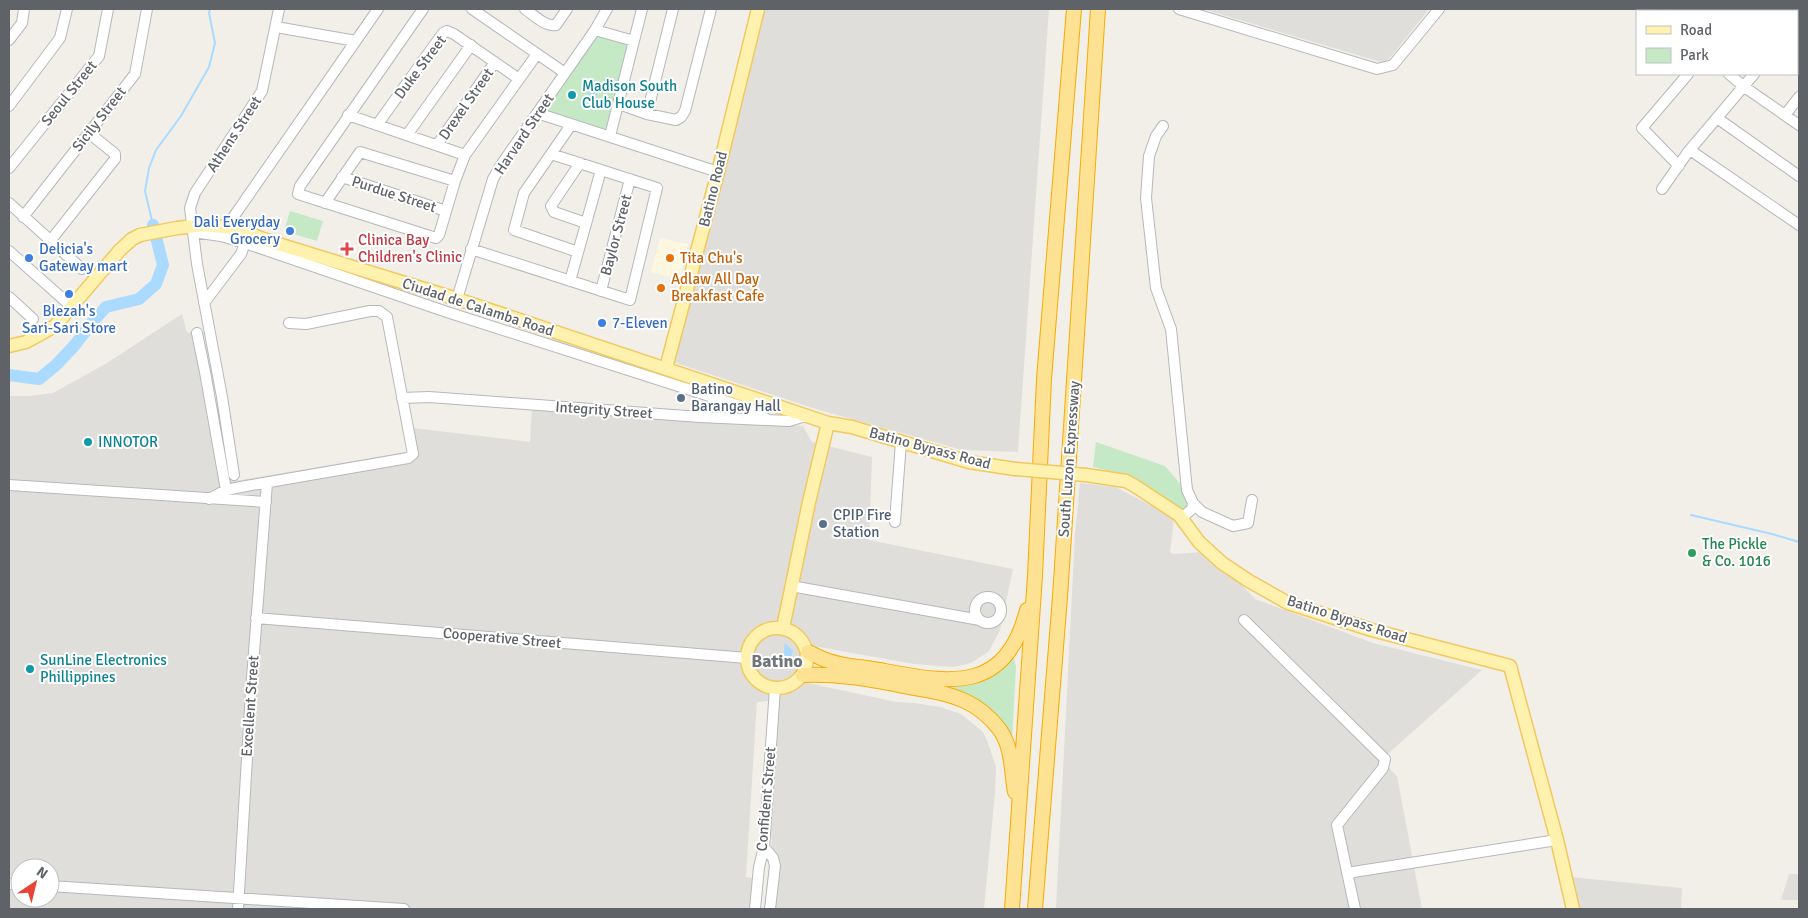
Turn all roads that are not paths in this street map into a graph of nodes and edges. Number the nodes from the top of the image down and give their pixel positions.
1 (24, 9) edge
2 (67, 9) edge
3 (108, 9) edge
4 (147, 9) edge
5 (279, 9) edge
6 (378, 9) edge
7 (423, 9) edge
8 (472, 9) edge
9 (525, 9) edge
10 (567, 9) edge
11 (607, 9) edge
12 (642, 9) edge
13 (673, 9) edge
14 (711, 9) edge
15 (758, 9) edge
16 (1074, 9) edge
17 (1098, 9) edge
18 (1179, 9) edge
19 (1439, 9) edge
20 (276, 27) junction
21 (595, 30) junction
22 (9, 40) edge
23 (356, 41) junction
24 (634, 41) junction
25 (471, 45) junction
26 (537, 54) junction
27 (495, 62) junction
28 (565, 73) junction
29 (1687, 75) edge
30 (1730, 75) edge
31 (1753, 75) edge
32 (519, 79) junction
33 (1743, 86) junction
34 (1799, 97) edge
35 (619, 104) junction
36 (9, 106) edge
37 (537, 113) junction
38 (646, 114) junction
39 (1785, 115) junction
40 (348, 116) junction
41 (1717, 118) junction
42 (378, 125) junction
43 (571, 125) junction
44 (1799, 125) edge
45 (1163, 126) dead end
46 (88, 133) junction
47 (407, 135) junction
48 (610, 136) junction
49 (437, 145) junction
50 (1690, 150) junction
51 (551, 154) junction
52 (465, 155) junction
53 (580, 163) junction
54 (1679, 166) junction
55 (9, 168) edge
56 (602, 170) junction
57 (718, 172) junction
58 (1799, 176) edge
59 (342, 177) junction
60 (630, 180) junction
61 (455, 181) junction
62 (1662, 189) dead end
63 (9, 203) edge
64 (325, 203) junction
65 (446, 211) junction
66 (23, 217) junction
67 (232, 219) dead end
68 (586, 222) junction
69 (1799, 225) edge
70 (193, 229) junction
71 (51, 240) junction
72 (245, 243) junction
73 (471, 250) junction
74 (9, 251) edge
75 (578, 252) junction
76 (82, 269) dead end
77 (570, 281) junction
78 (601, 291) junction
79 (9, 297) edge
80 (457, 299) junction
81 (204, 303) junction
82 (72, 307) junction
83 (33, 320) dead end
84 (289, 323) dead end
85 (197, 333) dead end
86 (9, 346) edge
87 (666, 368) junction
88 (402, 398) junction
89 (806, 416) junction
90 (768, 420) junction
91 (828, 423) junction
92 (902, 442) junction
93 (234, 475) dead end
94 (267, 483) junction
95 (9, 485) edge
96 (226, 490) junction
97 (209, 499) junction
98 (1252, 500) dead end
99 (266, 502) junction
100 (1193, 503) junction
101 (1180, 515) junction
102 (895, 522) dead end
103 (1035, 576) junction
104 (791, 586) junction
105 (256, 618) junction
106 (980, 620) dead end
107 (1244, 620) dead end
108 (782, 628) junction
109 (808, 652) junction
110 (747, 658) junction
111 (803, 675) junction
112 (775, 688) junction
113 (1019, 812) junction
114 (1557, 840) junction
115 (764, 847) junction
116 (1347, 873) junction
117 (60, 887) edge
118 (239, 904) edge
119 (404, 909) edge
120 (755, 909) edge
121 (770, 909) edge
122 (1012, 909) edge
123 (1035, 909) edge
124 (1355, 909) edge
125 (1573, 909) edge

1 - 22 street
2 - 36 street
3 - 55 street, Seoul Street
4 - 46 street, Sicily Street
5 - 20 street, Athens Street
6 - 23 street
7 - 40 street
8 - 26 street
9 - 10 street
11 - 21 street, Harvard Street
12 - 24 street
13 - 38 street
14 - 38 street
15 - 57 main road, Batino Road
16 - 103 highway, South Luzon Expressway
17 - 123 highway, South Luzon Expressway
18 - 19 street
20 - 23 street
20 - 70 street, Athens Street
21 - 24 street
21 - 28 street, Harvard Street
23 - 67 street
24 - 35 street
25 - 27 street, Duke Street
25 - 42 street, Duke Street
25 - 47 street
26 - 28 street
26 - 32 street
27 - 32 street, Duke Street
27 - 49 street, Drexel Street
28 - 37 street, Harvard Street
29 - 54 street
30 - 33 street
31 - 33 street
32 - 52 street
33 - 39 street
33 - 41 street
34 - 39 street
35 - 38 street
35 - 48 street
37 - 43 street
37 - 73 street, Harvard Street
39 - 44 street
40 - 42 street
40 - 64 street
41 - 50 street
41 - 58 street
42 - 47 street
43 - 48 street
43 - 51 street
45 - 100 street
46 - 66 street, Sicily Street
46 - 71 street
47 - 49 street
48 - 57 street
49 - 52 street
50 - 54 street
50 - 69 street
51 - 53 street
51 - 75 street
52 - 61 street
53 - 56 street
53 - 68 street
54 - 62 street
56 - 60 street
56 - 68 street
57 - 87 main road, Batino Road
59 - 61 street
59 - 64 street
59 - 65 street, Purdue Street
60 - 78 street, Baylor Street
60 - 78 street
61 - 65 street
63 - 66 street
64 - 65 street
66 - 71 street
68 - 75 street
70 - 72 street
70 - 80 main road, Ciudad de Calamba Road
70 - 81 street, Athens Street
70 - 82 main road, Ciudad de Calamba Road
71 - 76 street
72 - 81 street
72 - 90 street
73 - 77 street
73 - 80 street, Harvard Street
74 - 82 street
75 - 77 street
77 - 78 street
79 - 83 street
80 - 87 main road, Ciudad de Calamba Road
81 - 93 street, Athens Street
82 - 86 main road, Ciudad de Calamba Road
84 - 88 street
85 - 96 street
87 - 89 main road, Ciudad de Calamba Road
88 - 90 street, Integrity Street
88 - 94 street
89 - 90 street, Integrity Street
89 - 91 main road, Batino Bypass Road
91 - 92 main road, Batino Bypass Road
91 - 104 main road
92 - 101 main road, Batino Bypass Road, bridge
92 - 102 street
94 - 96 street
94 - 99 street, Excellent Street
95 - 97 street
96 - 97 street
97 - 99 street
98 - 100 street
99 - 105 street, Excellent Street
100 - 101 street
101 - 114 main road, Batino Bypass Road
103 - 109 highway
103 - 113 highway, South Luzon Expressway
104 - 106 street
104 - 108 main road
105 - 110 street, Cooperative Street
105 - 118 street, Excellent Street
107 - 116 street
108 - 109 main road
108 - 110 main road
109 - 111 main road
110 - 112 main road
111 - 112 main road
111 - 113 highway
112 - 115 street, Confident Street
113 - 122 highway, South Luzon Expressway
114 - 116 street
114 - 125 main road, Batino Bypass Road
115 - 120 street, Confident Street
115 - 121 street
116 - 124 street
117 - 118 street
118 - 119 street

